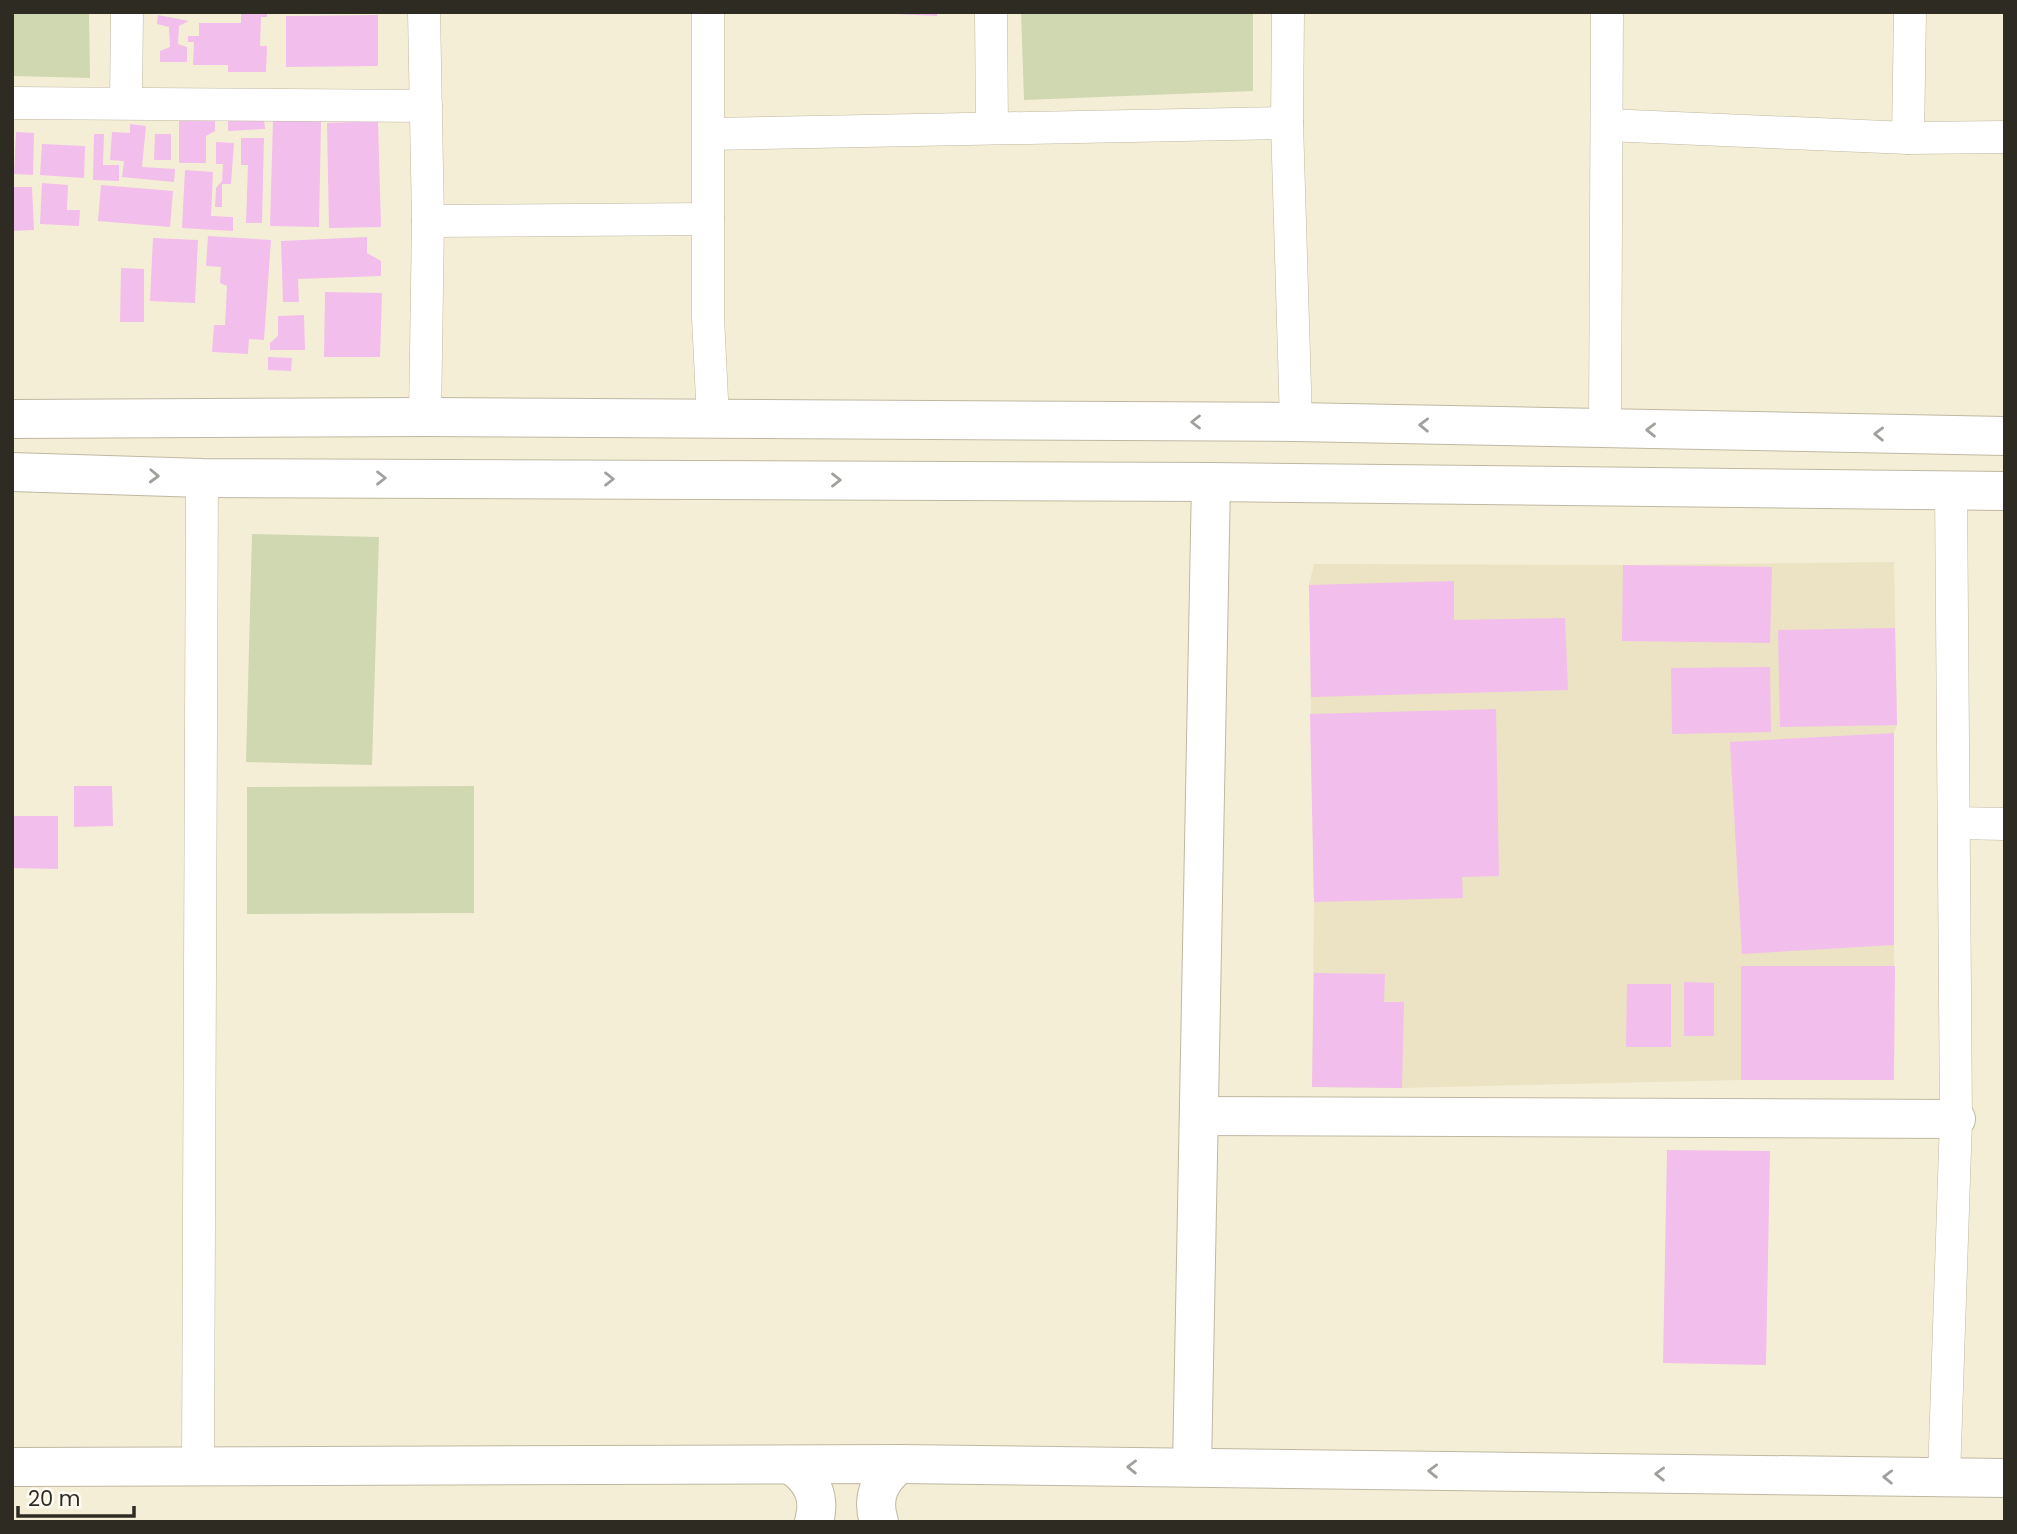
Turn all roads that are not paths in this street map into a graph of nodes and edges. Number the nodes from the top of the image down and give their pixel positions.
1 (127, 12) edge
2 (424, 12) edge
3 (708, 12) edge
4 (991, 12) edge
5 (1288, 12) edge
6 (1607, 12) edge
7 (1910, 12) edge
8 (12, 103) edge
9 (126, 103) junction
10 (426, 106) junction
11 (1287, 123) junction
12 (1606, 125) junction
13 (992, 128) junction
14 (709, 134) junction
15 (2005, 137) edge
16 (1908, 138) junction
17 (708, 219) junction
18 (428, 221) junction
19 (425, 417) junction
20 (12, 419) edge
21 (112, 420) junction
22 (713, 420) junction
23 (1296, 422) junction
24 (1605, 429) junction
25 (2005, 436) edge
26 (12, 472) edge
27 (106, 474) junction
28 (202, 478) junction
29 (1211, 482) junction
30 (1951, 490) junction
31 (2005, 491) edge
32 (1954, 823) junction
33 (2005, 824) edge
34 (1200, 1116) junction
35 (1956, 1119) junction
36 (901, 1464) junction
37 (791, 1465) junction
38 (12, 1467) edge
39 (1192, 1467) junction
40 (198, 1468) junction
41 (1944, 1478) junction
42 (2005, 1478) edge
43 (814, 1522) edge
44 (879, 1522) edge

1 - 9 street
2 - 10 street
3 - 14 street
4 - 13 street
5 - 11 street
6 - 12 street
7 - 16 street
8 - 9 street
9 - 10 street
10 - 18 street
11 - 13 street
11 - 23 street
12 - 16 street
12 - 24 street
13 - 14 street
14 - 17 street
15 - 16 street
17 - 18 street
17 - 22 street
18 - 19 street
19 - 21 street
19 - 22 street
20 - 21 street
21 - 27 street
23 -> 22 street
24 -> 23 street
25 -> 24 street
26 - 27 street
27 -> 28 street
28 -> 29 street
28 - 40 street
29 - 30 street
29 - 34 street
30 - 31 street
30 - 32 street
32 - 33 street
32 - 35 street
34 - 35 street
34 - 39 street
35 - 41 street
36 - 37 street
39 -> 36 street
36 - 44 street
37 - 40 street
37 - 43 street
38 - 40 street
41 -> 39 street
41 - 42 street

